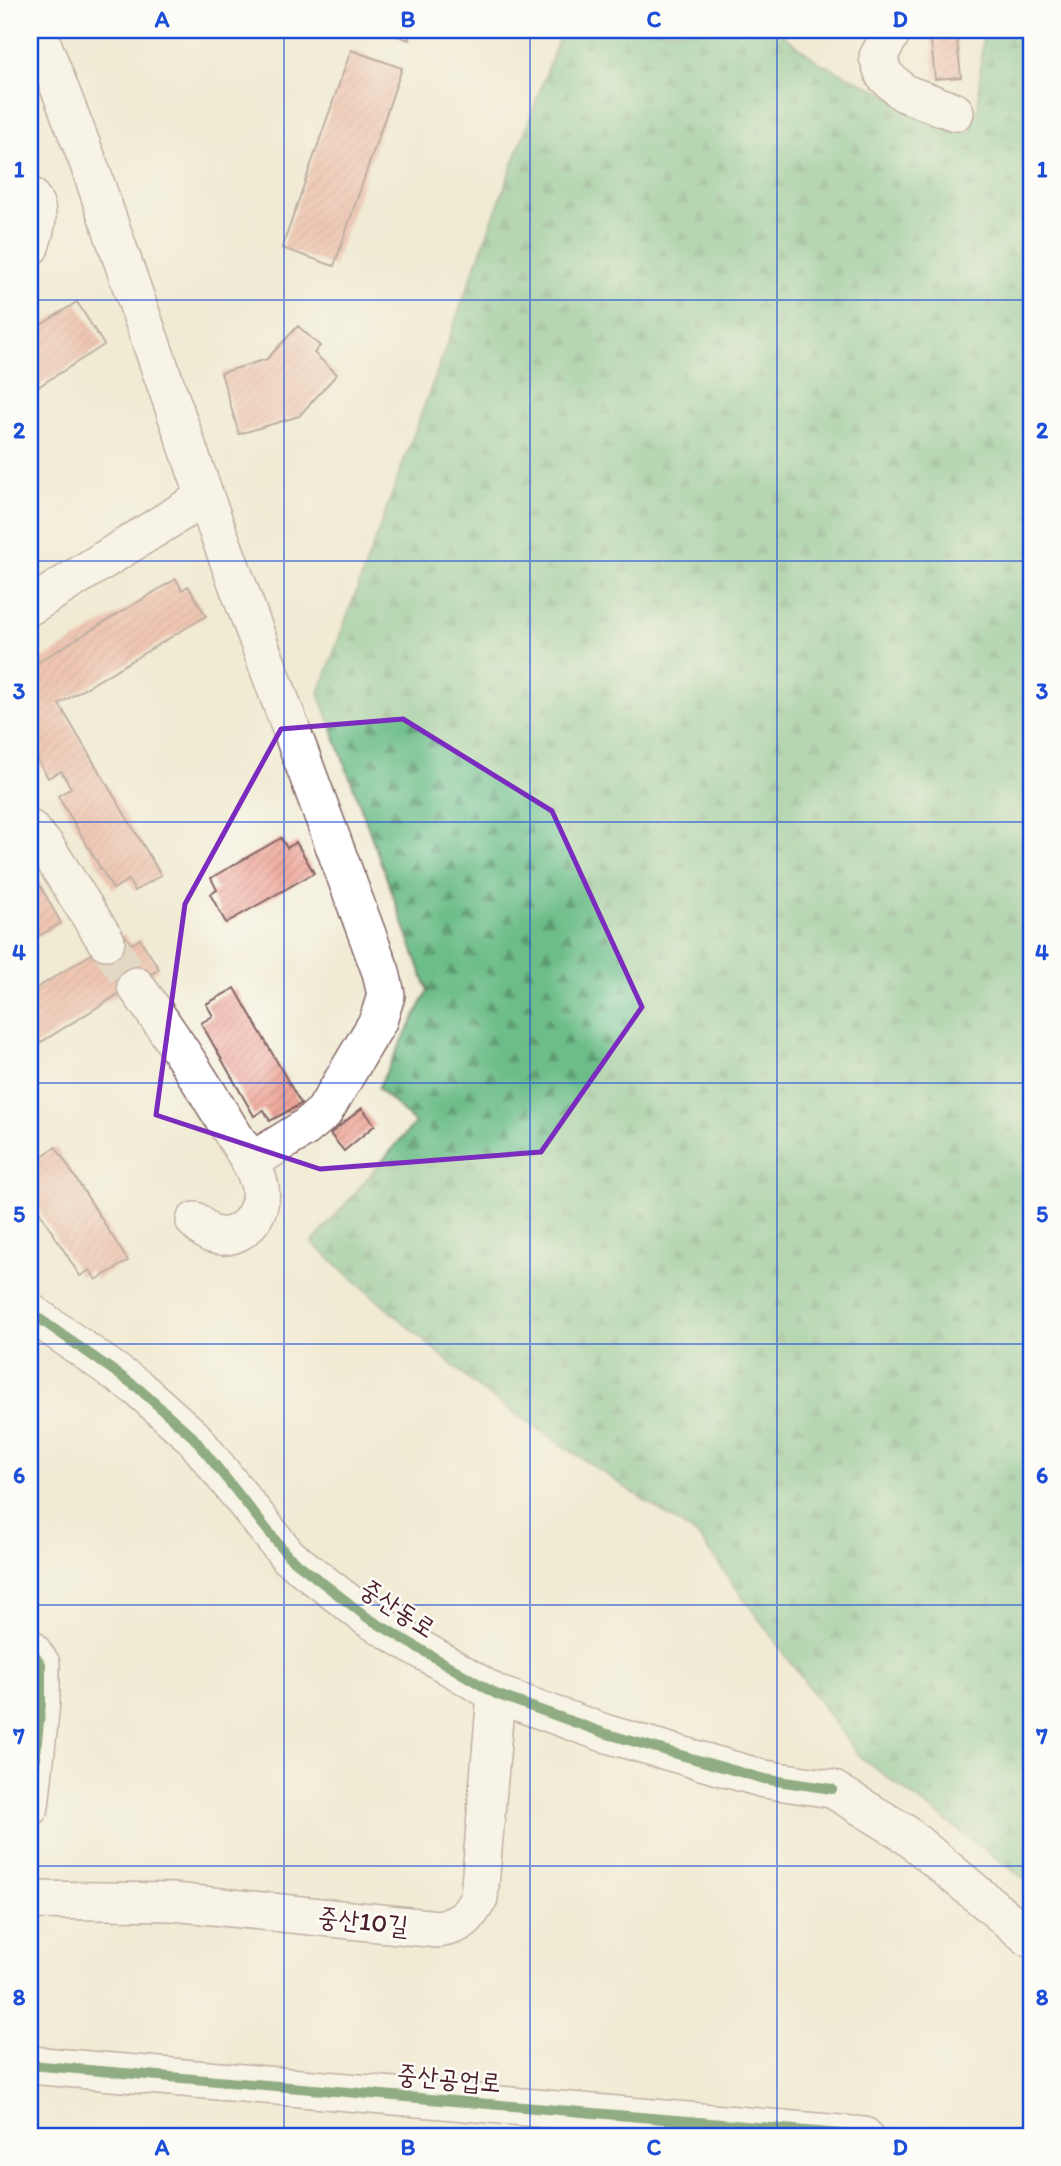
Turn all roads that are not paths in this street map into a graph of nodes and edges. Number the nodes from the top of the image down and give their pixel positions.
1 (37, 30) edge
2 (893, 30) edge
3 (955, 112) dead end
4 (30, 196) edge
5 (30, 247) edge
6 (205, 497) junction
7 (30, 606) edge
8 (30, 829) edge
9 (106, 941) tunnel mouth
10 (136, 986) tunnel mouth
11 (250, 1162) junction
12 (195, 1221) dead end
13 (30, 1312) edge
14 (30, 1648) edge
15 (496, 1694) junction
16 (30, 1807) edge
17 (30, 1900) edge
18 (1031, 1939) edge
19 (30, 2065) edge
20 (864, 2136) edge

1 - 6 street
2 - 3 street
4 - 5 street
6 - 7 street
6 - 11 street
8 - 9 street
10 - 11 street
11 - 12 street
13 - 15 street, 중산동로
14 - 16 street
15 - 17 street, 중산10길
15 - 18 street, 중산동로
19 - 20 street, 중산공업로

